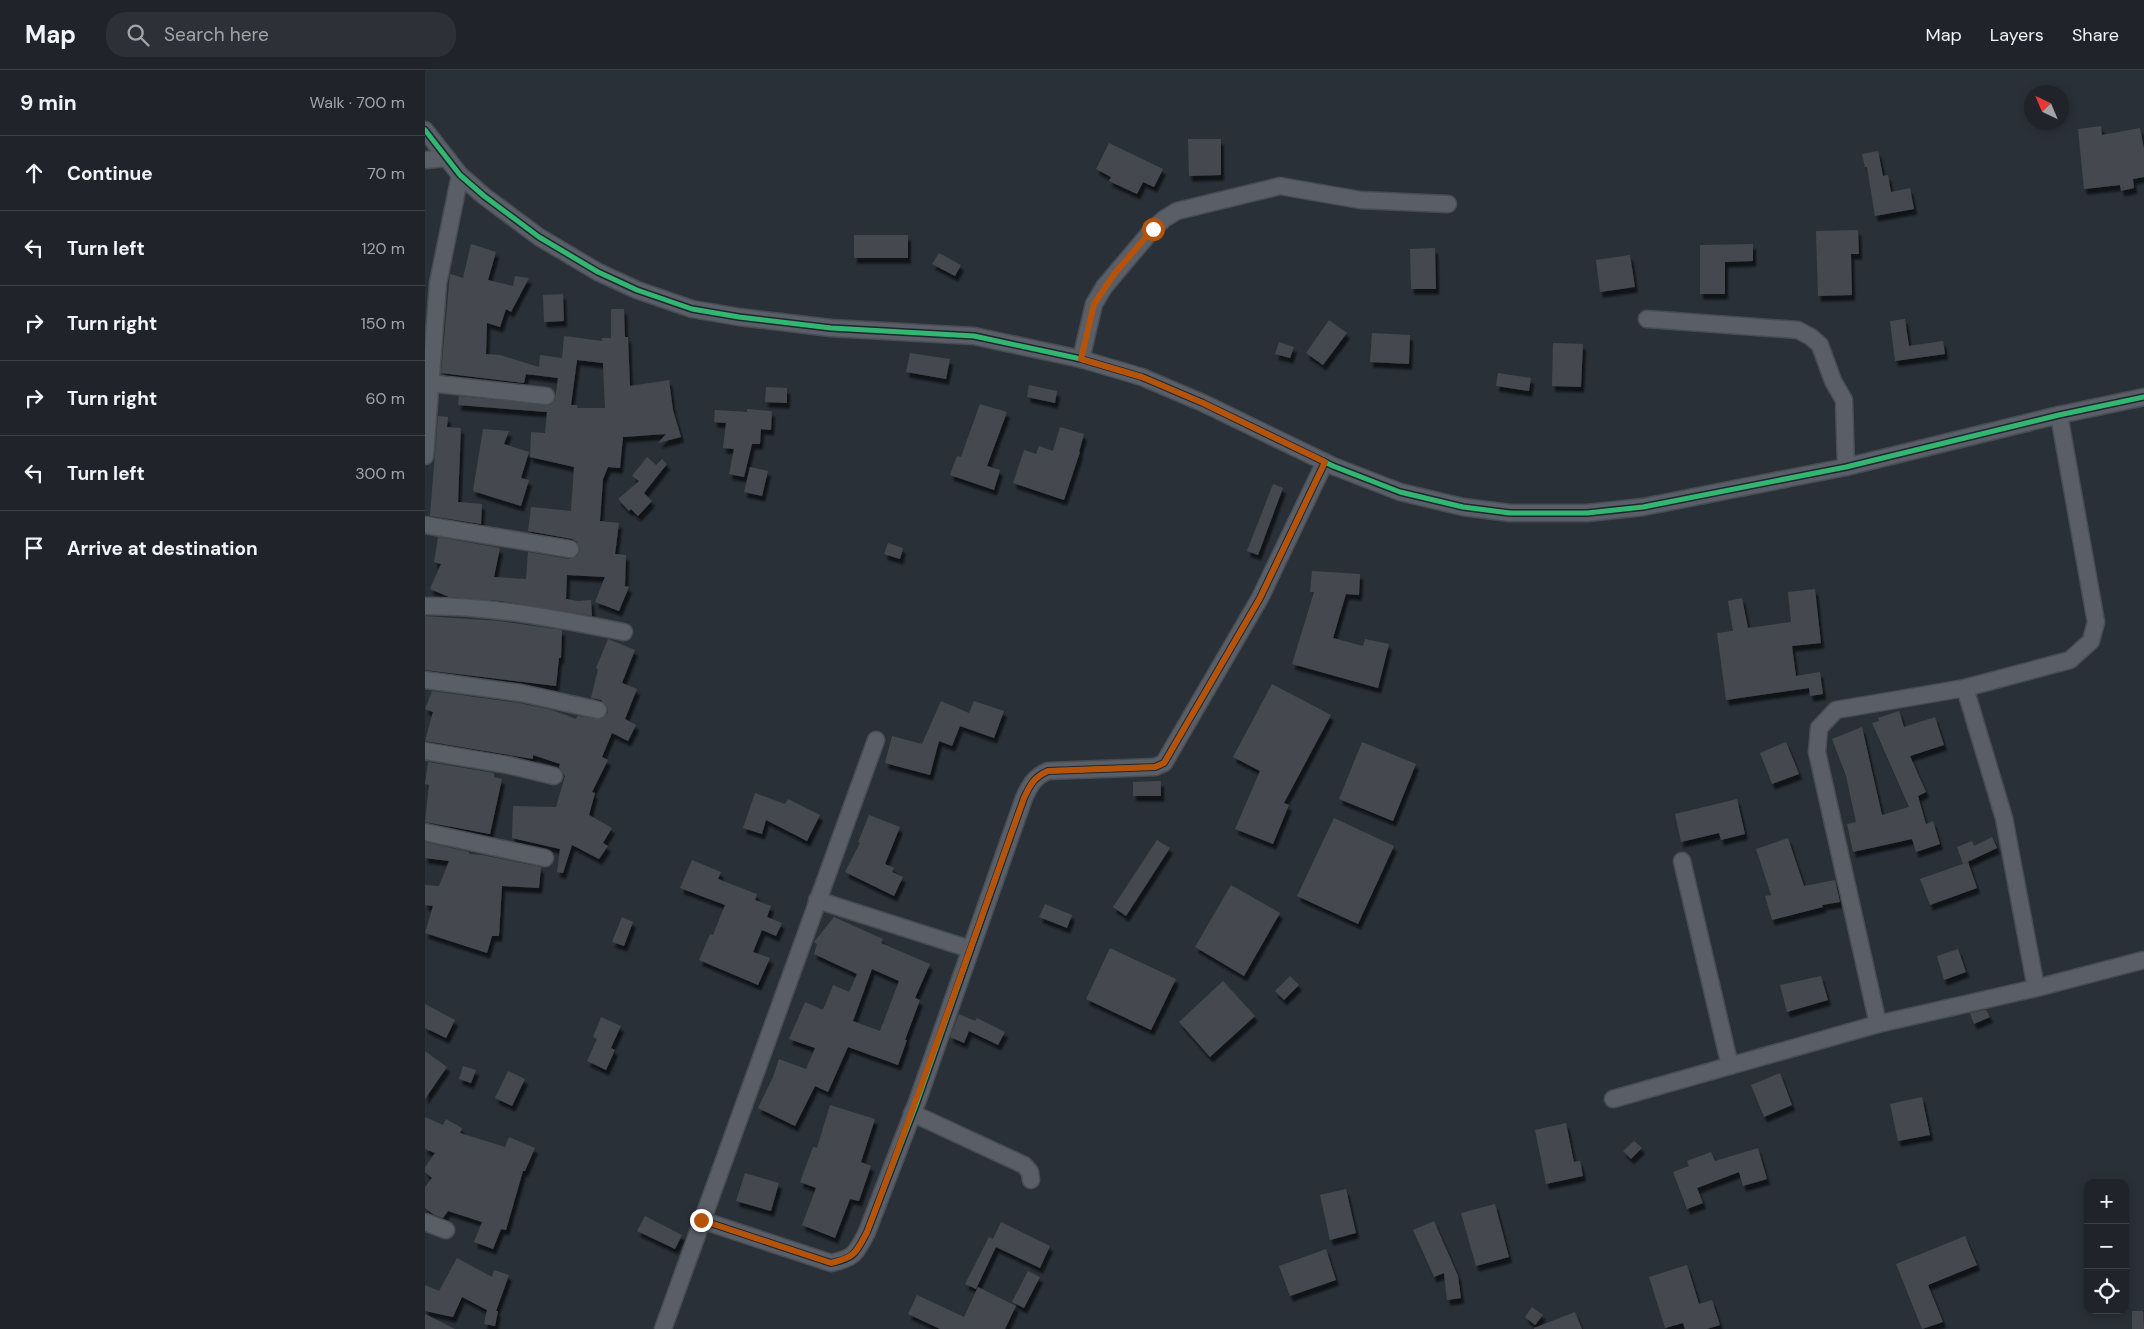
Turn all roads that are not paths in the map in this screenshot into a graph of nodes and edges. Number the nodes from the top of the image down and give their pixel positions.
1 (425, 130) edge
2 (447, 158) junction
3 (425, 160) edge
4 (460, 174) junction
5 (1448, 204) dead end
6 (1647, 319) dead end
7 (1081, 359) junction
8 (428, 377) edge
9 (546, 396) dead end
10 (2144, 397) edge
11 (2059, 415) junction
12 (425, 456) edge
13 (1325, 462) junction
14 (1846, 467) junction
15 (425, 526) edge
16 (570, 549) dead end
17 (425, 606) edge
18 (624, 632) dead end
19 (425, 680) edge
20 (1965, 688) junction
21 (597, 710) dead end
22 (876, 740) dead end
23 (425, 750) edge
24 (554, 776) dead end
25 (425, 832) edge
26 (545, 858) dead end
27 (1682, 862) dead end
28 (817, 900) junction
29 (970, 949) junction
30 (2144, 960) edge
31 (2036, 988) junction
32 (1878, 1024) junction
33 (1730, 1066) junction
34 (1613, 1099) dead end
35 (912, 1113) junction
36 (1031, 1180) dead end
37 (701, 1220) junction
38 (425, 1222) edge
39 (446, 1230) dead end
40 (663, 1329) edge

1 - 2 street
2 - 3 street
2 - 4 street
4 - 7 street
4 - 8 street
5 - 7 street
6 - 14 street
7 - 13 street
8 - 9 street
8 - 12 street
10 - 11 street
11 - 14 street
11 - 20 street
13 - 14 street
13 - 29 street
15 - 16 street
17 - 18 street
19 - 21 street
20 - 31 street
20 - 32 street
22 - 28 street
23 - 24 street
25 - 26 street
27 - 33 street
28 - 29 street
28 - 37 street
29 - 35 street
30 - 31 street
31 - 32 street
32 - 33 street
33 - 34 street
35 - 36 street
35 - 37 street
37 - 40 street
38 - 39 street

